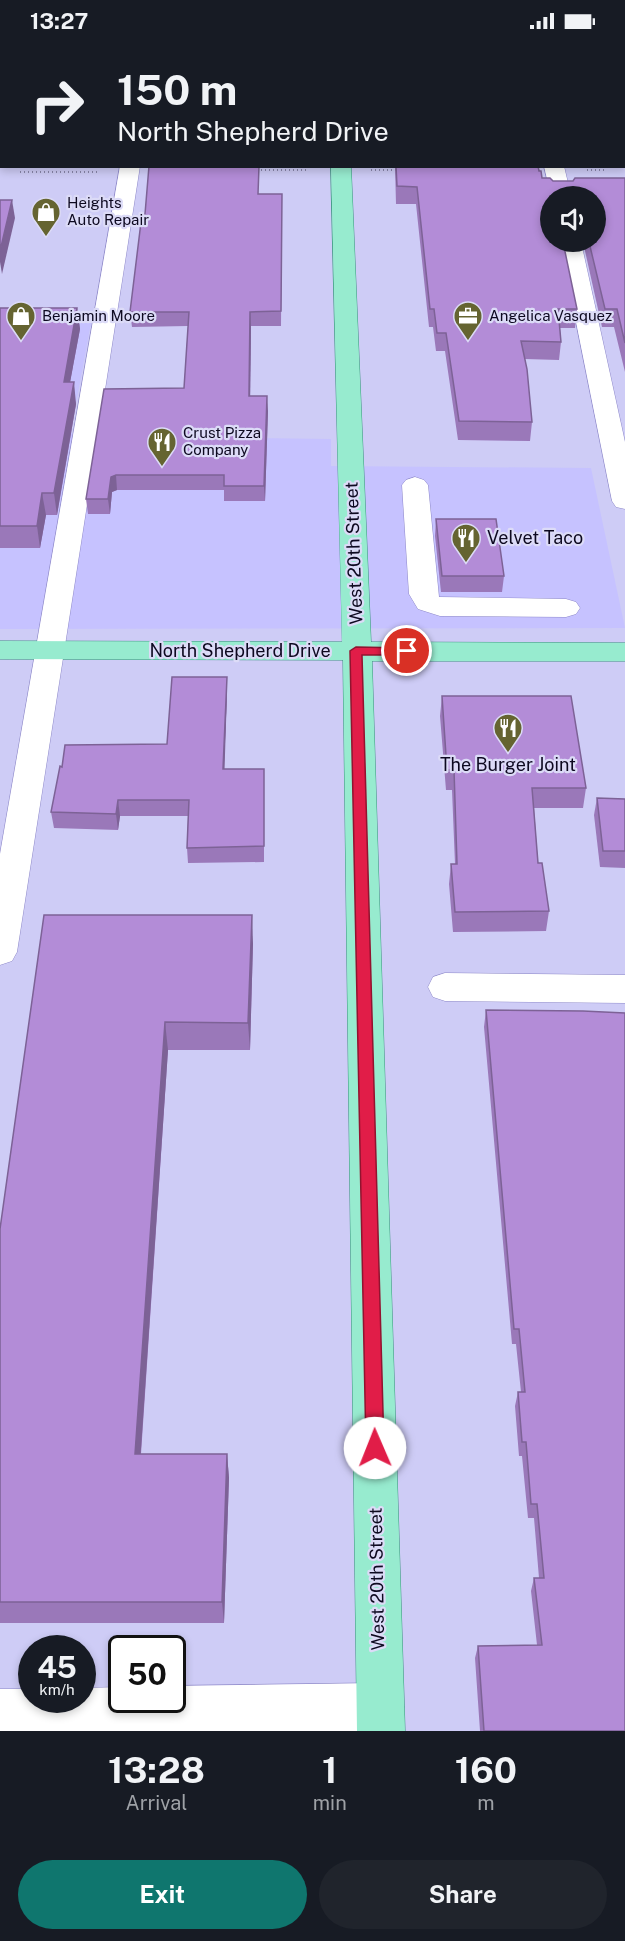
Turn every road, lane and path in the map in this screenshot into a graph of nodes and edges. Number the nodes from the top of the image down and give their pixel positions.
1 (130, 168) edge
2 (341, 168) edge
3 (555, 168) edge
4 (378, 170) dead end
5 (401, 170) edge
6 (559, 186) edge
7 (572, 252) edge
8 (415, 485) dead end
9 (625, 501) edge
10 (566, 608) dead end
11 (0, 650) edge
12 (51, 650) junction
13 (356, 651) junction
14 (625, 652) edge
15 (0, 952) edge
16 (445, 987) dead end
17 (625, 988) edge
18 (0, 1713) edge
19 (381, 1719) edge

1 - 12 lane
2 - 13 main road, West 20th Street
3 - 6 lane
4 - 5 path
7 - 9 lane
8 - 10 lane
11 - 12 main road, North Shepherd Drive
12 - 13 main road, North Shepherd Drive
12 - 15 lane
13 - 14 main road, North Shepherd Drive
13 - 19 main road, West 20th Street
16 - 17 lane
18 - 19 lane

